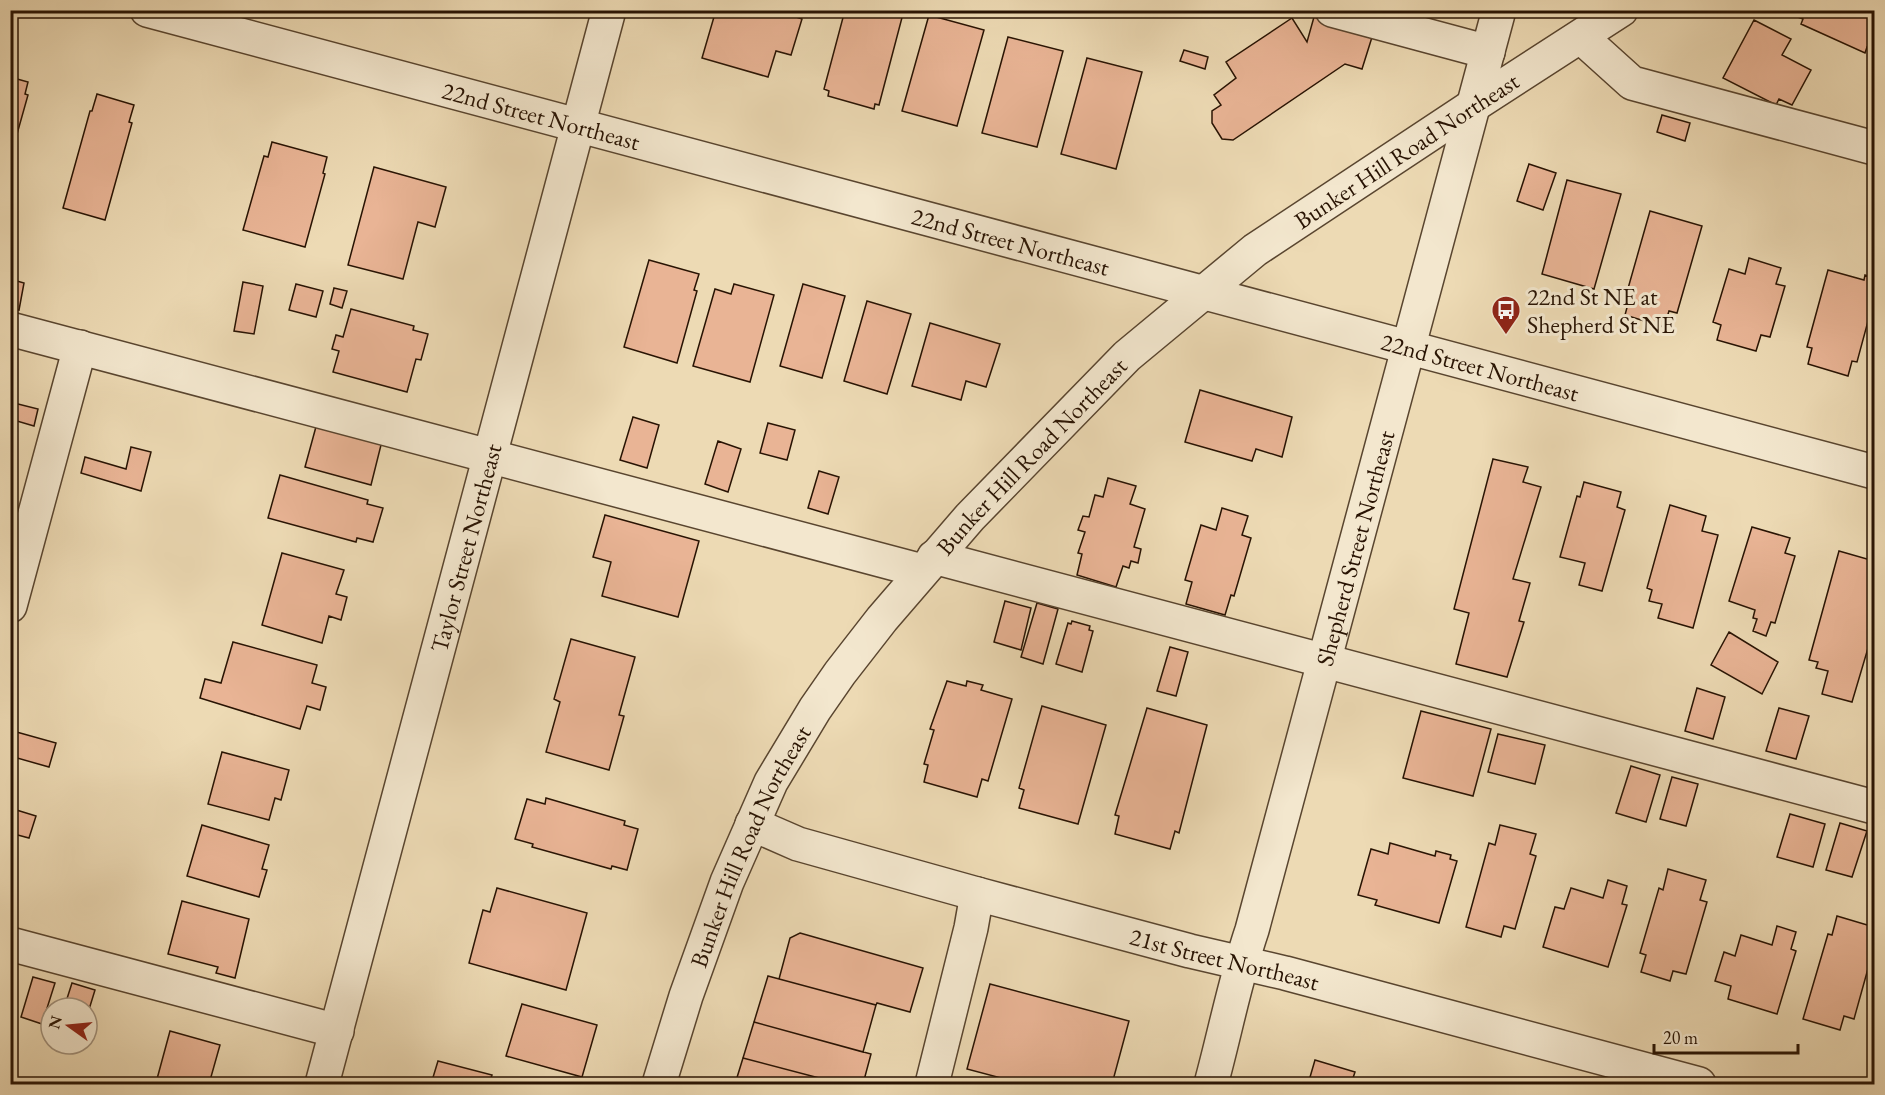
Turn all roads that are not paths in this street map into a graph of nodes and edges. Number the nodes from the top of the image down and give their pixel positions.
1 (147, 10) edge
2 (609, 10) edge
3 (1332, 10) edge
4 (1499, 10) edge
5 (1621, 10) edge
6 (1581, 37) junction
7 (1488, 52) junction
8 (1473, 105) junction
9 (579, 125) junction
10 (1875, 148) edge
11 (1203, 293) junction
12 (10, 329) edge
13 (80, 347) junction
14 (1409, 348) junction
15 (490, 456) junction
16 (1875, 472) edge
17 (928, 564) junction
18 (10, 606) edge
19 (1324, 661) junction
20 (1875, 807) edge
21 (752, 824) junction
22 (977, 894) junction
23 (10, 944) edge
24 (1241, 963) junction
25 (337, 1030) junction
26 (322, 1084) edge
27 (659, 1084) edge
28 (932, 1084) edge
29 (1211, 1084) edge
30 (1699, 1084) edge

1 - 9 street, 22nd Street Northeast
2 - 9 street, Taylor Street Northeast
3 - 7 street
4 - 7 street, Shepherd Street Northeast
5 - 6 street, Bunker Hill Road Northeast
6 - 8 street, Bunker Hill Road Northeast
6 - 10 street
7 - 8 street, Shepherd Street Northeast
8 - 11 street, Bunker Hill Road Northeast
8 - 14 street, Shepherd Street Northeast
9 - 11 street, 22nd Street Northeast
9 - 15 street, Taylor Street Northeast
11 - 14 street, 22nd Street Northeast
11 - 17 street, Bunker Hill Road Northeast
12 - 13 street
13 - 15 street
13 - 18 street
14 - 16 street, 22nd Street Northeast
14 - 19 street, Shepherd Street Northeast
15 - 17 street
15 - 25 street, Taylor Street Northeast
17 - 19 street
17 - 21 street, Bunker Hill Road Northeast
19 - 20 street
19 - 24 street, Shepherd Street Northeast
21 - 22 street, 21st Street Northeast
21 - 27 street, Bunker Hill Road Northeast
22 - 24 street, 21st Street Northeast
22 - 28 street
23 - 25 street
24 - 29 street, Shepherd Street Northeast
24 - 30 street, 21st Street Northeast
25 - 26 street, Taylor Street Northeast

